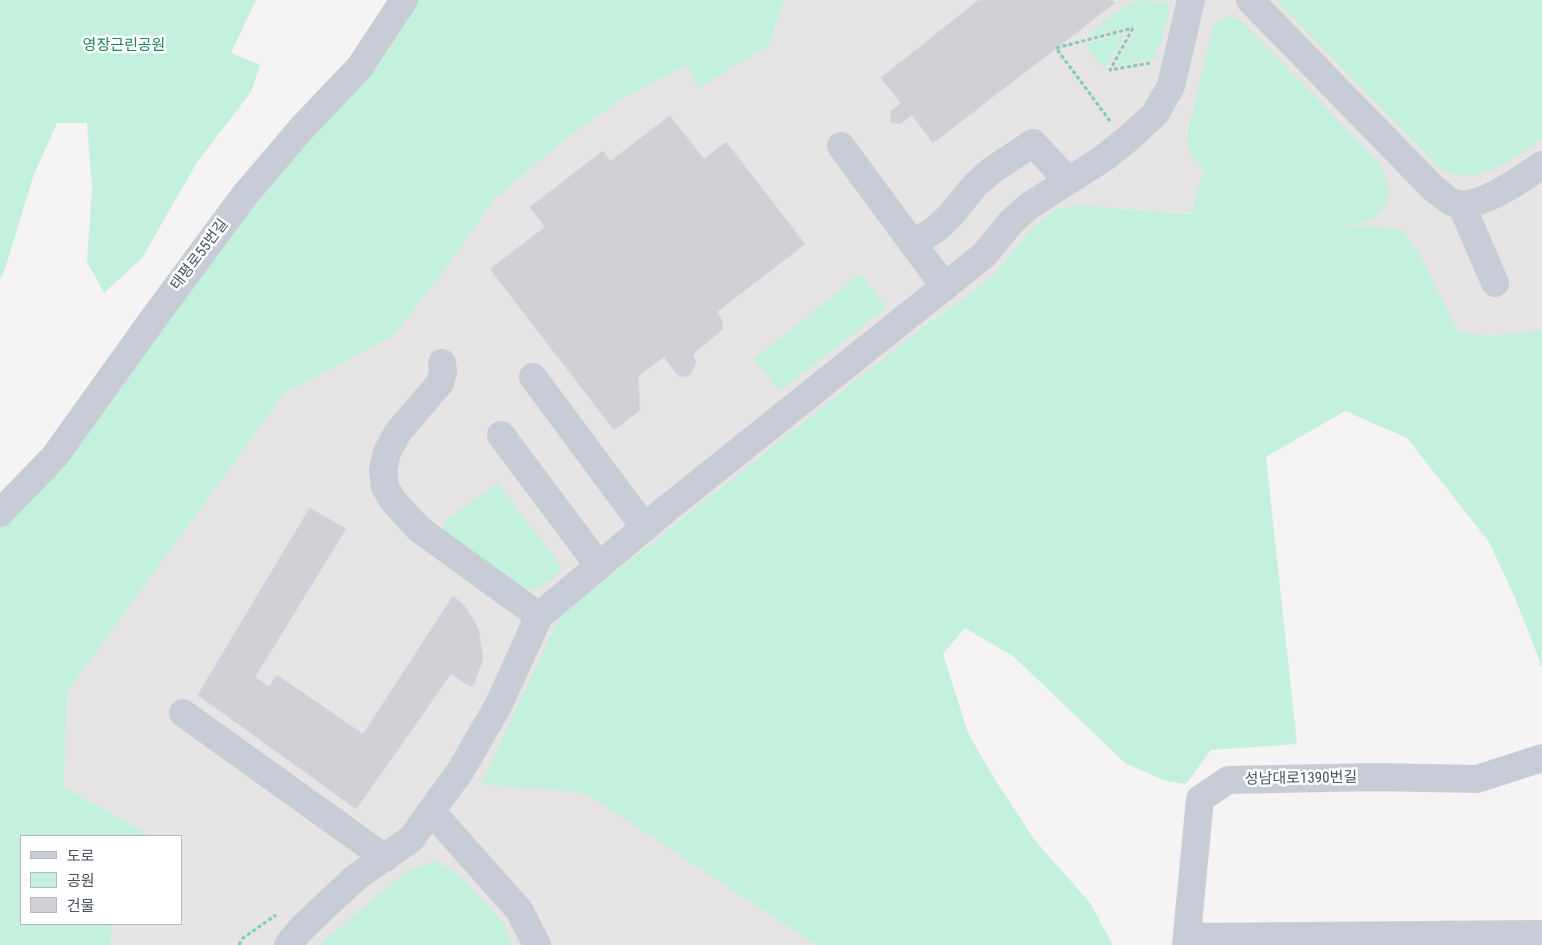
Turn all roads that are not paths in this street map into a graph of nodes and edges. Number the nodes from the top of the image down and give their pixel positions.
1 (404, 0) edge
2 (1191, 0) edge
3 (1250, 0) edge
4 (841, 146) dead end
5 (1542, 164) edge
6 (1068, 181) junction
7 (1461, 204) junction
8 (913, 244) junction
9 (1495, 282) dead end
10 (945, 287) junction
11 (442, 363) dead end
12 (533, 377) dead end
13 (500, 435) dead end
14 (0, 513) edge
15 (645, 528) junction
16 (598, 566) junction
17 (539, 616) junction
18 (183, 713) dead end
19 (1542, 758) edge
20 (431, 811) junction
21 (385, 858) junction
22 (1542, 934) edge
23 (1186, 941) edge
24 (288, 945) edge
25 (536, 945) edge

1 - 14 street, 태평로55번길
2 - 6 street
3 - 7 street
4 - 8 street
5 - 7 street
6 - 8 street
6 - 10 street
7 - 9 street
8 - 10 street
10 - 15 street
11 - 17 street
12 - 15 street
13 - 16 street
15 - 16 street
16 - 17 street
17 - 20 street
18 - 21 street
19 - 23 street, 성남대로1390번길
20 - 21 street
20 - 25 street
21 - 24 street
22 - 23 street, 성남대로1390번길

